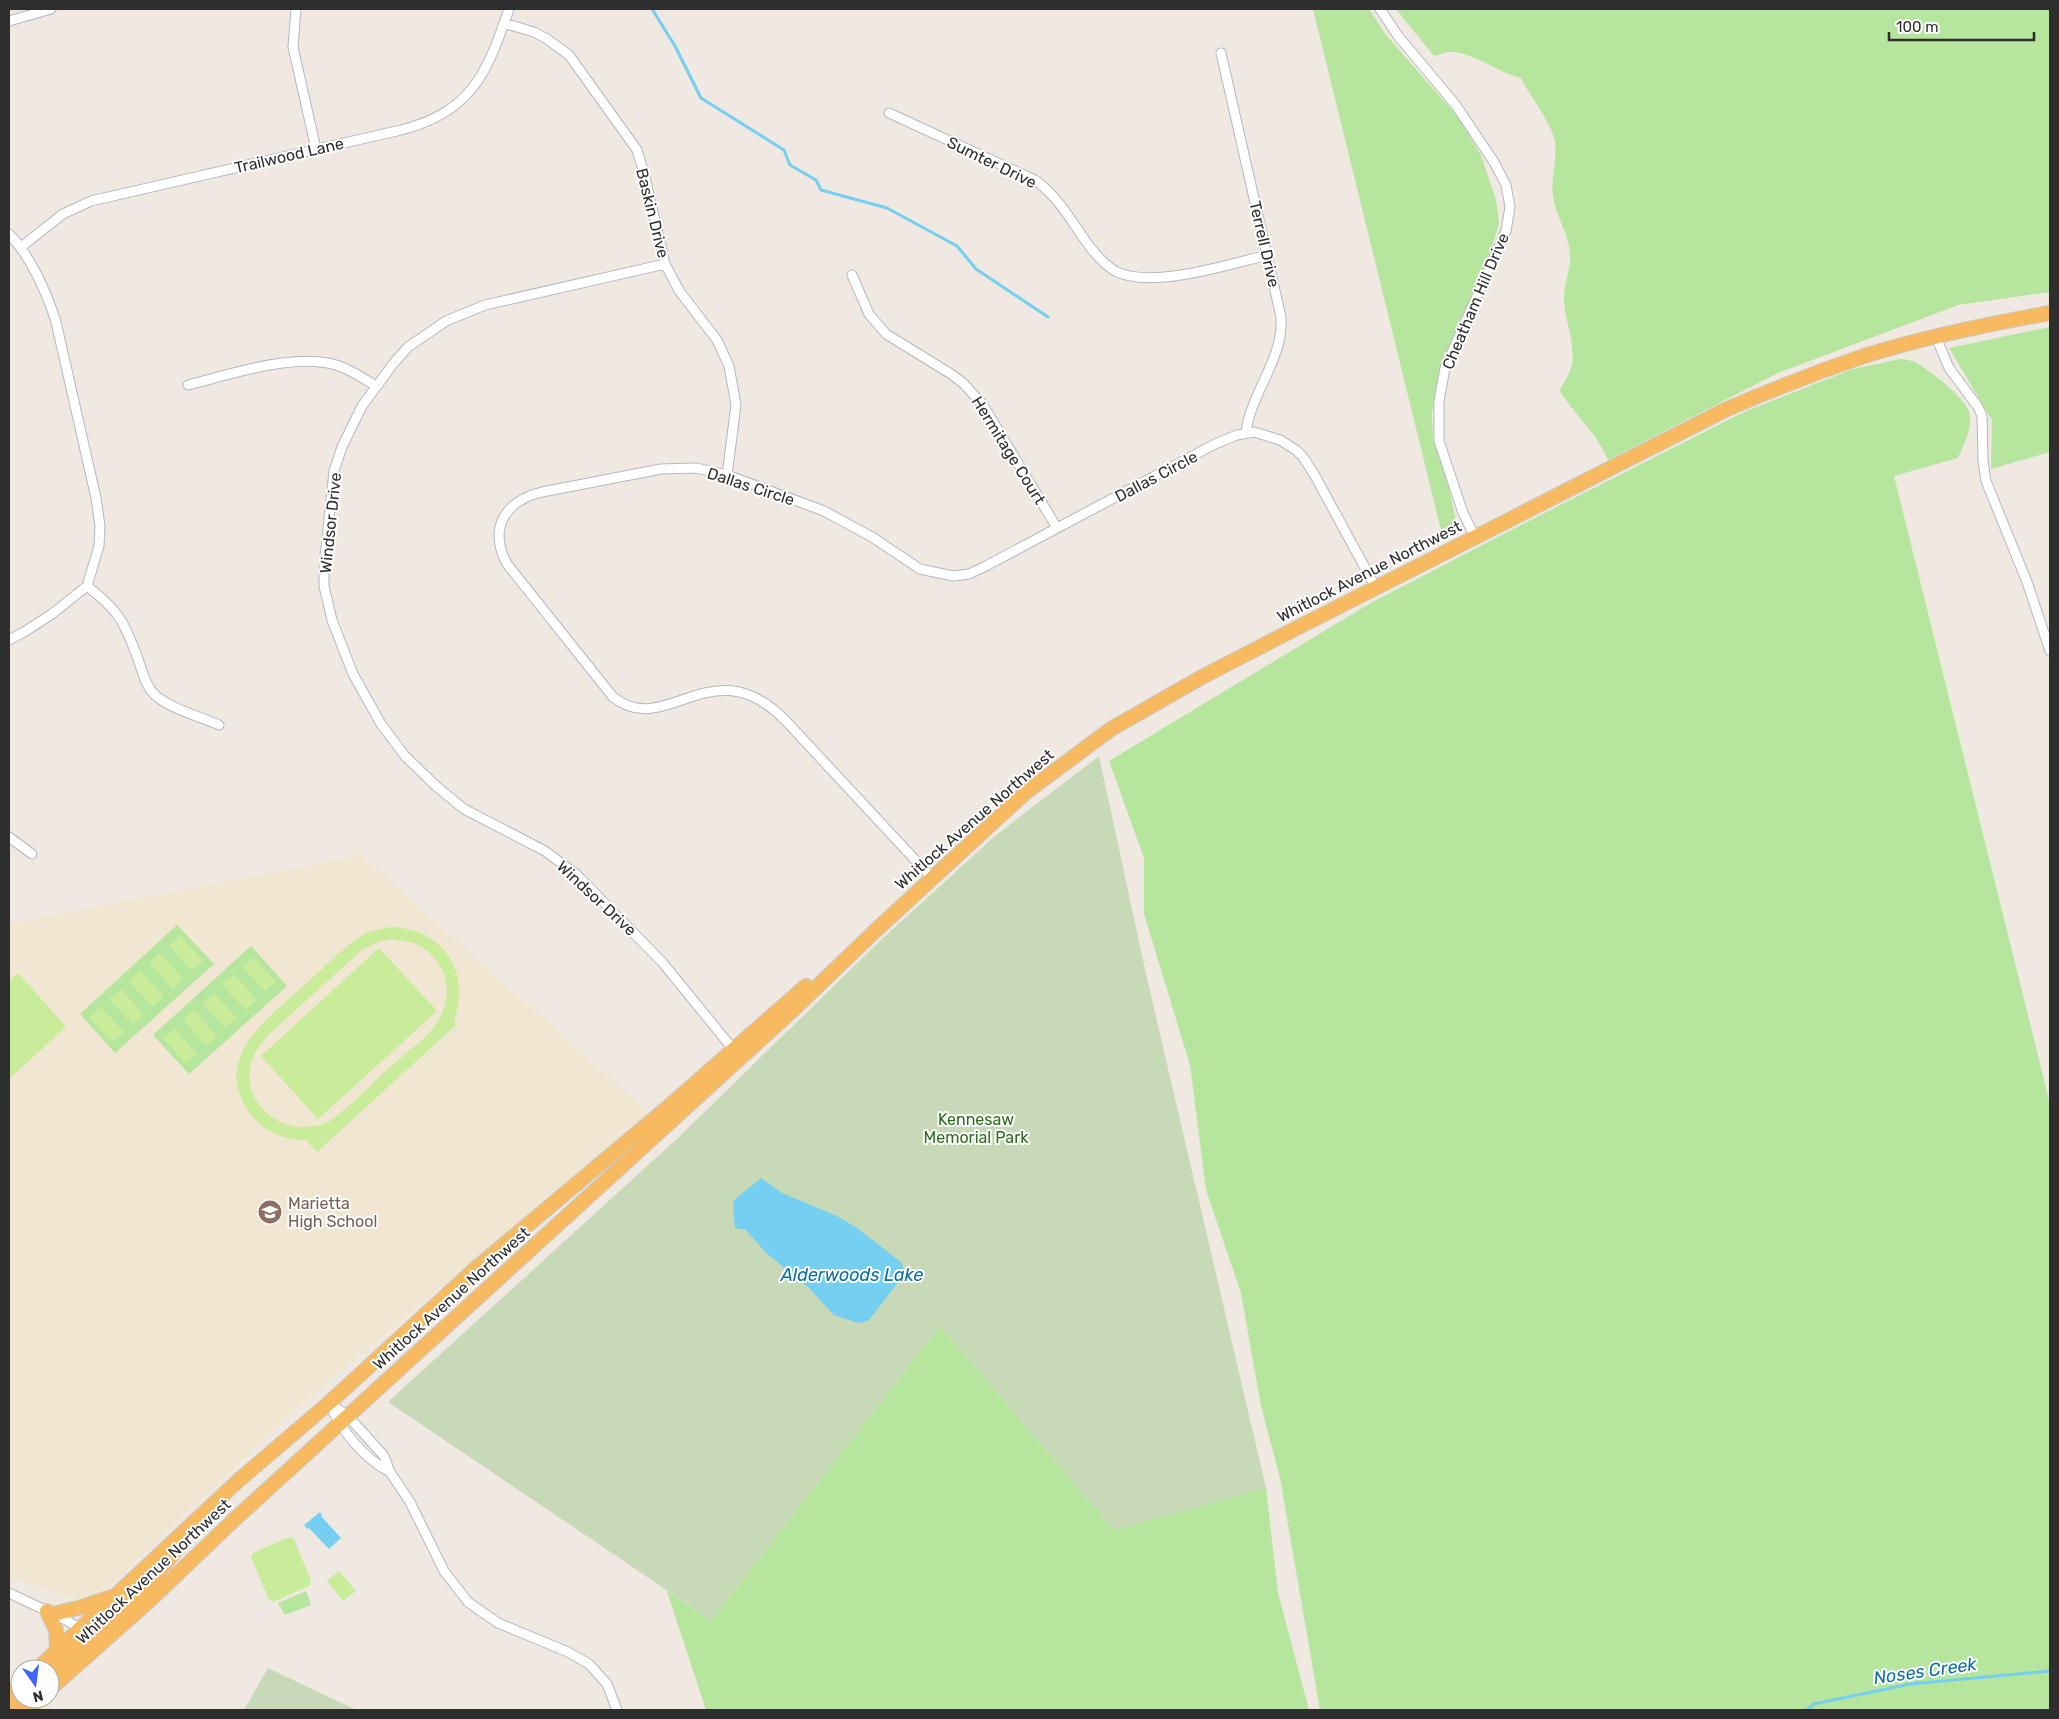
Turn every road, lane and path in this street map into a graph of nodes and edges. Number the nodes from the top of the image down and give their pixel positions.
1 (51, 9) edge
2 (296, 9) edge
3 (509, 9) edge
4 (1380, 9) edge
5 (9, 21) edge
6 (504, 23) junction
7 (1221, 52) dead end
8 (889, 113) dead end
9 (316, 149) junction
10 (9, 234) edge
11 (21, 246) junction
12 (1268, 255) junction
13 (665, 264) junction
14 (852, 275) dead end
15 (2050, 313) edge
16 (1936, 337) junction
17 (188, 384) dead end
18 (376, 386) junction
19 (1246, 432) junction
20 (727, 475) junction
21 (1057, 528) junction
22 (1475, 537) junction
23 (87, 586) junction
24 (1376, 588) junction
25 (9, 640) edge
26 (2050, 651) edge
27 (220, 725) dead end
28 (9, 837) edge
29 (32, 854) dead end
30 (932, 878) junction
31 (737, 1054) junction
32 (328, 1403) junction
33 (344, 1420) junction
34 (195, 1523) junction
35 (120, 1592) junction
36 (9, 1593) edge
37 (50, 1612) junction
38 (90, 1637) junction
39 (57, 1650) junction
40 (48, 1659) edge
41 (60, 1665) edge
42 (60, 1676) edge
43 (617, 1710) edge

1 - 5 street
2 - 9 street
3 - 6 street, Trailwood Lane
4 - 22 street, Cheatham Hill Drive
6 - 9 street, Trailwood Lane
6 - 13 street, Baskin Drive
7 - 12 street, Terrell Drive
8 - 12 street, Sumter Drive
9 - 11 street, Trailwood Lane
10 - 11 street
11 - 23 street
12 - 19 street, Terrell Drive
13 - 18 street, Windsor Drive
13 - 20 street, Baskin Drive
14 - 21 street, Hermitage Court
15 - 16 highway, Whitlock Avenue Northwest
16 - 22 highway, Whitlock Avenue Northwest
16 - 26 street
17 - 18 street
18 - 31 street, Windsor Drive
19 - 21 street, Dallas Circle
19 - 24 street
20 - 21 street, Dallas Circle
20 - 30 street, Dallas Circle
22 - 24 highway, Whitlock Avenue Northwest
23 - 25 street
23 - 27 street
24 - 30 highway, Whitlock Avenue Northwest
28 - 29 street
30 - 31 highway, Whitlock Avenue Northwest
31 - 32 highway, Whitlock Avenue Northwest
31 - 33 highway, Whitlock Avenue Northwest
32 - 33 street
32 - 34 highway, Whitlock Avenue Northwest
33 - 38 highway, Whitlock Avenue Northwest
33 - 43 street
34 - 35 highway, Whitlock Avenue Northwest
34 - 38 highway
35 - 37 highway
35 - 38 highway, Whitlock Avenue Northwest
36 - 37 street
37 - 38 street
37 - 39 highway
38 - 39 highway, Whitlock Avenue Northwest
38 - 41 highway
38 - 42 highway, Whitlock Avenue Northwest
39 - 40 highway, Whitlock Avenue Northwest

